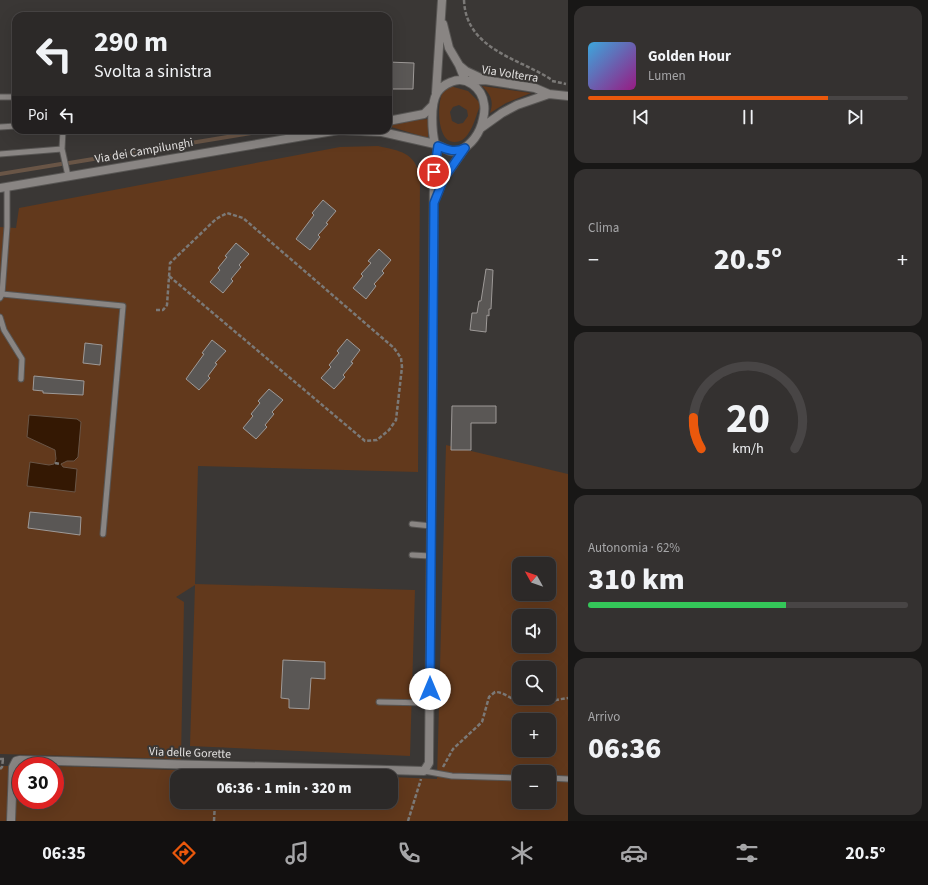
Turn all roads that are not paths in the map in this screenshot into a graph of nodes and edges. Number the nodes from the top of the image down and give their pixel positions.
1 (442, 0) edge
2 (441, 15) junction
3 (459, 65) junction
4 (466, 80) junction
5 (485, 80) junction
6 (436, 93) junction
7 (549, 94) junction
8 (568, 96) edge
9 (0, 97) edge
10 (12, 97) edge
11 (433, 105) junction
12 (392, 120) edge
13 (12, 126) edge
14 (0, 127) edge
15 (481, 128) junction
16 (63, 134) edge
17 (315, 134) edge
18 (390, 134) edge
19 (437, 145) junction
20 (465, 148) junction
21 (62, 149) junction
22 (0, 154) edge
23 (68, 176) junction
24 (4, 187) edge
25 (434, 203) junction
26 (1, 296) edge
27 (0, 317) edge
28 (21, 379) dead end
29 (412, 524) dead end
30 (430, 526) junction
31 (103, 534) dead end
32 (412, 555) dead end
33 (430, 556) junction
34 (379, 702) dead end
35 (430, 703) junction
36 (424, 771) junction
37 (512, 778) edge
38 (556, 778) edge
39 (568, 779) edge
40 (11, 821) edge

1 - 2 street
2 - 3 street
2 - 6 street
3 - 4 street
3 - 5 street
4 - 5 street, Via Volterra
4 - 6 street
4 - 15 street
5 - 7 street, Via Volterra
6 - 11 street
7 - 8 street, Via Volterra
7 - 15 street, Via Volterra
9 - 10 lane
11 - 12 street
11 - 19 street
13 - 14 lane
15 - 20 street
16 - 21 lane
17 - 23 street, Via dei Campilunghi
18 - 19 street, Via dei Campilunghi
19 - 20 street
19 - 25 street
20 - 25 street
21 - 22 lane
21 - 23 lane
23 - 24 street, Via dei Campilunghi
24 - 26 lane
25 - 30 street
26 - 31 lane
27 - 28 lane
29 - 30 lane
30 - 33 street
32 - 33 lane
33 - 35 street
34 - 35 lane
35 - 36 street
36 - 37 lane
36 - 40 street, Via delle Gorette
38 - 39 lane

